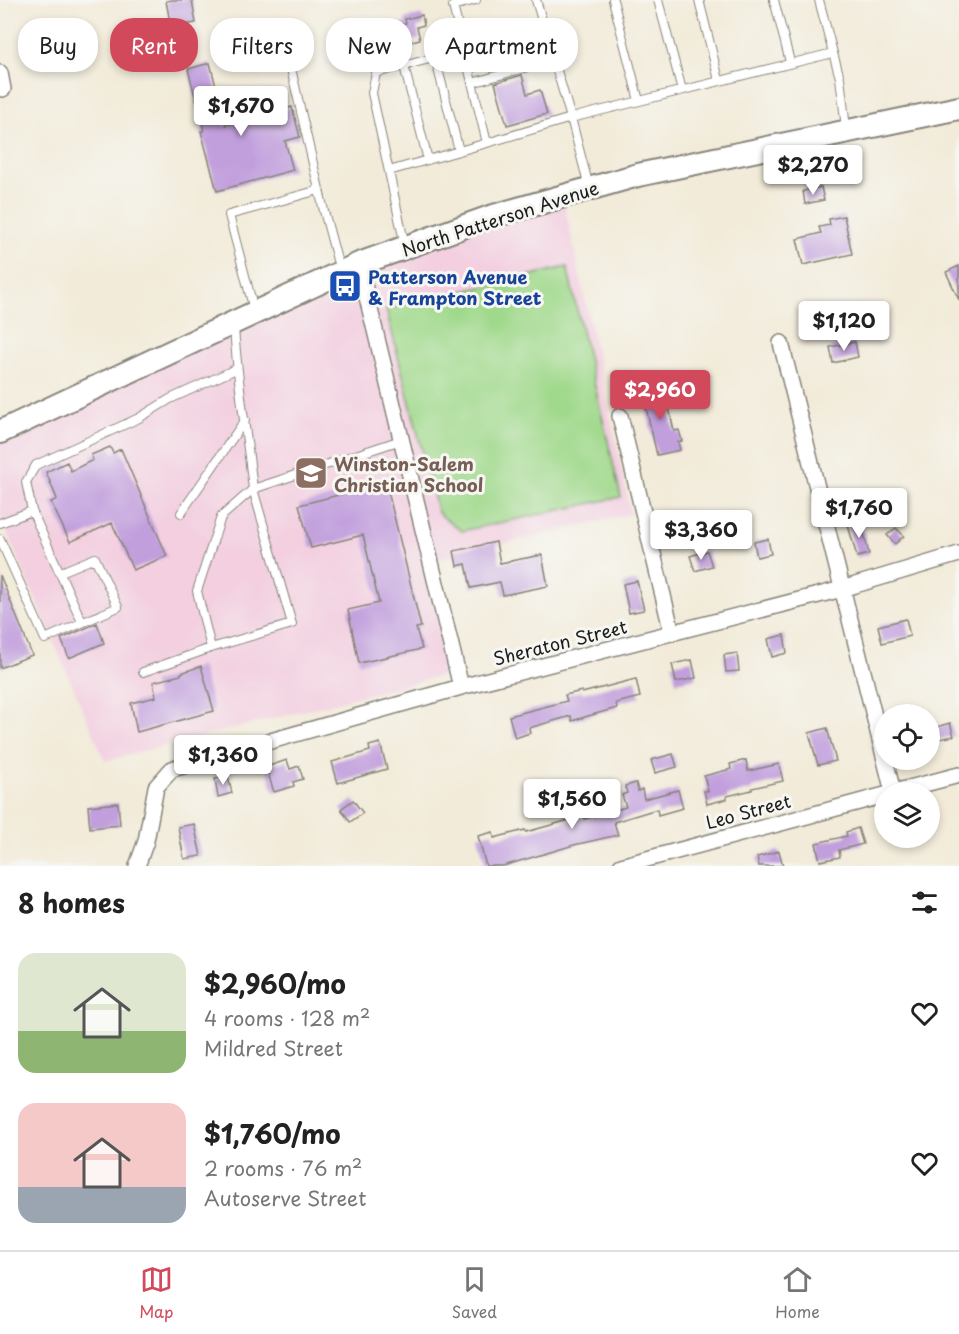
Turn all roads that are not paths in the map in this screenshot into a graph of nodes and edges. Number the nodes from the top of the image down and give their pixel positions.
1 (476, 0) edge
2 (536, 0) edge
3 (613, 0) edge
4 (658, 0) edge
5 (699, 0) edge
6 (774, 0) edge
7 (819, 0) edge
8 (456, 18) edge
9 (541, 18) edge
10 (833, 53) junction
11 (790, 62) junction
12 (383, 72) edge
13 (406, 72) edge
14 (439, 72) edge
15 (469, 72) edge
16 (510, 72) edge
17 (557, 72) edge
18 (292, 73) dead end
19 (719, 80) junction
20 (472, 83) junction
21 (682, 90) junction
22 (639, 101) junction
23 (959, 108) edge
24 (571, 118) junction
25 (847, 131) junction
26 (487, 143) junction
27 (459, 151) junction
28 (428, 160) junction
29 (389, 171) junction
30 (590, 189) junction
31 (319, 190) junction
32 (405, 248) junction
33 (350, 268) junction
34 (255, 311) junction
35 (234, 321) junction
36 (781, 343) dead end
37 (236, 369) junction
38 (620, 416) dead end
39 (245, 420) junction
40 (0, 432) edge
41 (401, 440) junction
42 (253, 489) junction
43 (32, 511) junction
44 (181, 513) dead end
45 (0, 524) edge
46 (0, 539) edge
47 (959, 554) edge
48 (61, 572) junction
49 (842, 589) junction
50 (82, 622) junction
51 (672, 633) junction
52 (211, 648) junction
53 (143, 672) dead end
54 (461, 687) junction
55 (959, 775) edge
56 (891, 782) edge
57 (932, 782) edge
58 (874, 798) edge
59 (137, 866) edge
60 (621, 866) edge

1 - 8 lane
2 - 9 lane
3 - 22 lane
4 - 21 lane
5 - 19 lane
6 - 11 lane
7 - 10 lane
10 - 11 lane
10 - 25 lane
11 - 19 lane
12 - 29 lane
13 - 28 lane
14 - 27 lane
15 - 20 lane
16 - 20 lane
17 - 24 lane
18 - 31 lane
19 - 21 lane
20 - 26 lane
21 - 22 lane
22 - 24 lane
23 - 25 main road, North Patterson Avenue
24 - 26 lane
24 - 30 lane
25 - 30 main road, North Patterson Avenue
26 - 27 lane
27 - 28 lane
28 - 29 lane
29 - 32 lane
30 - 32 main road, North Patterson Avenue
31 - 33 lane
31 - 34 lane
32 - 33 main road, North Patterson Avenue
33 - 34 main road, North Patterson Avenue
33 - 41 street
34 - 35 main road, North Patterson Avenue
35 - 37 lane
35 - 40 main road, North Patterson Avenue
36 - 49 street
37 - 39 lane
37 - 43 lane
38 - 51 street
39 - 42 lane
39 - 44 lane
41 - 42 lane
41 - 54 street
42 - 52 lane
42 - 52 lane
43 - 45 lane
43 - 48 lane
46 - 50 lane
47 - 49 street, Sheraton Street
48 - 50 lane
48 - 50 lane
49 - 51 street, Sheraton Street
49 - 56 street
51 - 54 street, Sheraton Street
52 - 53 lane
54 - 59 street, Sheraton Street
55 - 57 street
58 - 60 street, Leo Street

